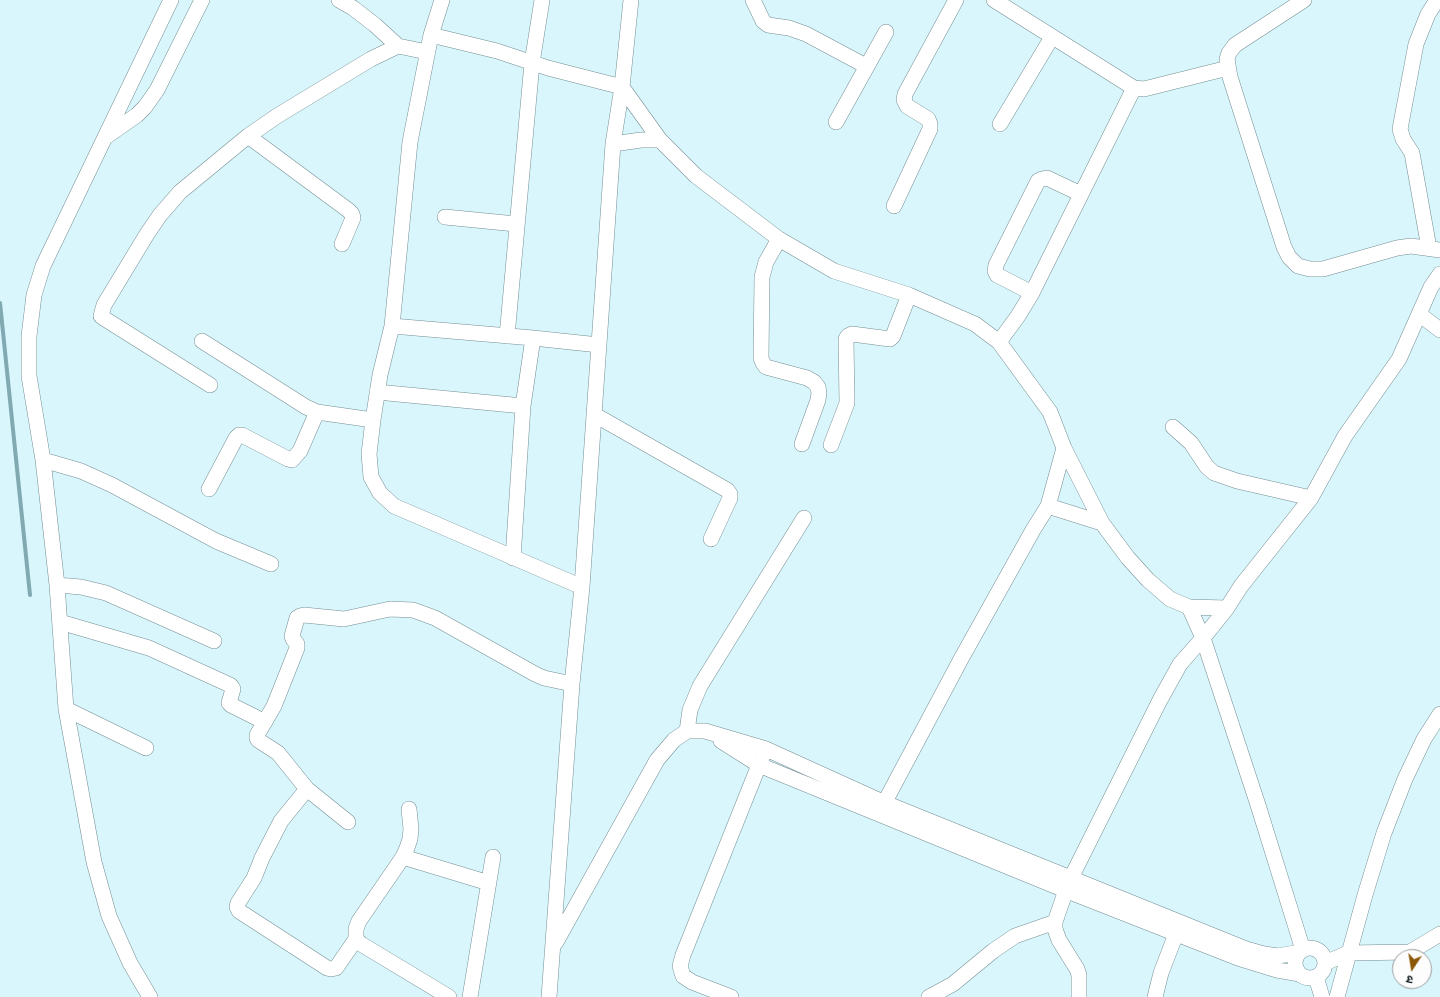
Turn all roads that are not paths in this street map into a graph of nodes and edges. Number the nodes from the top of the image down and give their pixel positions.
1 (172, 0) edge
2 (202, 0) edge
3 (339, 0) edge
4 (442, 0) edge
5 (542, 0) edge
6 (631, 0) edge
7 (753, 0) edge
8 (956, 0) edge
9 (994, 0) edge
10 (1304, 0) edge
11 (1437, 0) edge
12 (886, 32) dead end
13 (431, 35) junction
14 (1052, 37) junction
15 (398, 46) junction
16 (428, 52) junction
17 (532, 63) junction
18 (866, 66) junction
19 (1228, 68) junction
20 (622, 87) junction
21 (1134, 88) junction
22 (836, 122) dead end
23 (1000, 124) dead end
24 (248, 136) junction
25 (106, 137) junction
26 (660, 140) junction
27 (613, 144) junction
28 (1081, 194) junction
29 (894, 206) dead end
30 (445, 216) dead end
31 (516, 224) junction
32 (778, 239) junction
33 (342, 244) dead end
34 (1434, 249) edge
35 (1440, 274) edge
36 (1032, 293) junction
37 (909, 295) junction
38 (1419, 314) junction
39 (392, 326) junction
40 (1440, 330) edge
41 (507, 336) junction
42 (533, 338) junction
43 (202, 341) dead end
44 (999, 342) junction
45 (599, 345) junction
46 (210, 385) dead end
47 (377, 392) junction
48 (523, 406) junction
49 (317, 412) junction
50 (595, 415) junction
51 (373, 420) junction
52 (1173, 427) dead end
53 (802, 444) dead end
54 (831, 446) dead end
55 (1064, 448) junction
56 (42, 460) junction
57 (209, 489) dead end
58 (1310, 498) junction
59 (1048, 506) junction
60 (804, 518) dead end
61 (1102, 523) junction
62 (711, 539) dead end
63 (513, 558) junction
64 (271, 564) dead end
65 (57, 585) junction
66 (582, 587) junction
67 (1189, 607) junction
68 (1227, 608) junction
69 (60, 622) junction
70 (1203, 638) junction
71 (214, 641) dead end
72 (572, 684) junction
73 (66, 709) junction
74 (1440, 714) edge
75 (265, 722) junction
76 (687, 731) junction
77 (705, 731) junction
78 (146, 748) dead end
79 (766, 749) junction
80 (759, 765) junction
81 (307, 789) junction
82 (882, 808) junction
83 (409, 809) dead end
84 (348, 822) dead end
85 (403, 857) junction
86 (493, 857) dead end
87 (489, 883) junction
88 (1068, 886) junction
89 (1055, 922) junction
90 (1176, 934) junction
91 (1440, 934) edge
92 (356, 939) junction
93 (553, 947) junction
94 (1302, 951) junction
95 (1348, 953) junction
96 (1326, 963) junction
97 (1300, 974) junction
98 (1316, 977) junction
99 (150, 997) edge
100 (448, 997) edge
101 (470, 997) edge
102 (549, 997) edge
103 (731, 997) edge
104 (929, 997) edge
105 (1079, 997) edge
106 (1155, 997) edge
107 (1322, 997) edge
108 (1337, 997) edge

1 - 25 street
2 - 25 street
3 - 15 street
4 - 13 street
5 - 17 street
6 - 20 street
7 - 18 street
8 - 29 street
9 - 14 street
10 - 19 street
11 - 34 street
12 - 18 street
13 - 16 street
13 - 17 street
14 - 21 street
14 - 23 street
15 - 16 street
15 - 24 street
16 - 39 street
17 - 20 street
17 - 31 street
18 - 22 street
19 - 21 street
19 - 34 street
20 - 26 street
20 - 27 street
21 - 28 street
24 - 33 street
24 - 46 street
25 - 56 street
26 - 27 street
26 - 32 street
27 - 45 street
28 - 36 street
28 - 36 street
30 - 31 street
31 - 41 street
32 - 37 street
32 - 53 street
35 - 38 street
36 - 44 street
37 - 44 street
37 - 54 street
38 - 40 street
38 - 58 street
39 - 41 street
39 - 47 street
41 - 42 street
42 - 45 street
42 - 48 street
43 - 49 street
44 - 55 street
45 - 50 street
47 - 48 street
47 - 51 street
48 - 63 street
49 - 51 street
49 - 57 street
50 - 62 street
50 - 66 street
51 - 63 street
52 - 58 street
55 - 59 street
55 - 61 street
56 - 64 street
56 - 65 street
58 - 68 street
59 - 61 street
59 - 82 street
60 - 76 street
61 - 67 street
63 - 66 street
65 - 69 street
65 - 71 street
66 - 72 street
67 - 68 street
67 - 70 street
68 - 70 street
69 - 73 street
69 - 75 street
70 - 88 street
70 - 94 street
72 - 75 street
72 - 93 street
73 - 78 street
73 - 99 street
74 - 95 street
75 - 81 street
76 - 77 street
76 - 93 street
77 - 79 street
77 - 80 street
79 - 80 street
79 - 82 street
80 - 82 street
80 - 103 street
81 - 84 street
81 - 92 street
82 - 88 street
83 - 85 street
85 - 87 street
85 - 92 street
86 - 87 street
87 - 101 street
88 - 89 street
88 - 90 street
88 - 94 street
89 - 104 street
89 - 105 street
90 - 97 street
90 - 106 street
91 - 95 street
92 - 100 street
93 - 102 street
94 - 96 street
94 - 97 street
95 - 96 street
95 - 108 street
96 - 98 street
97 - 98 street
98 - 107 street

